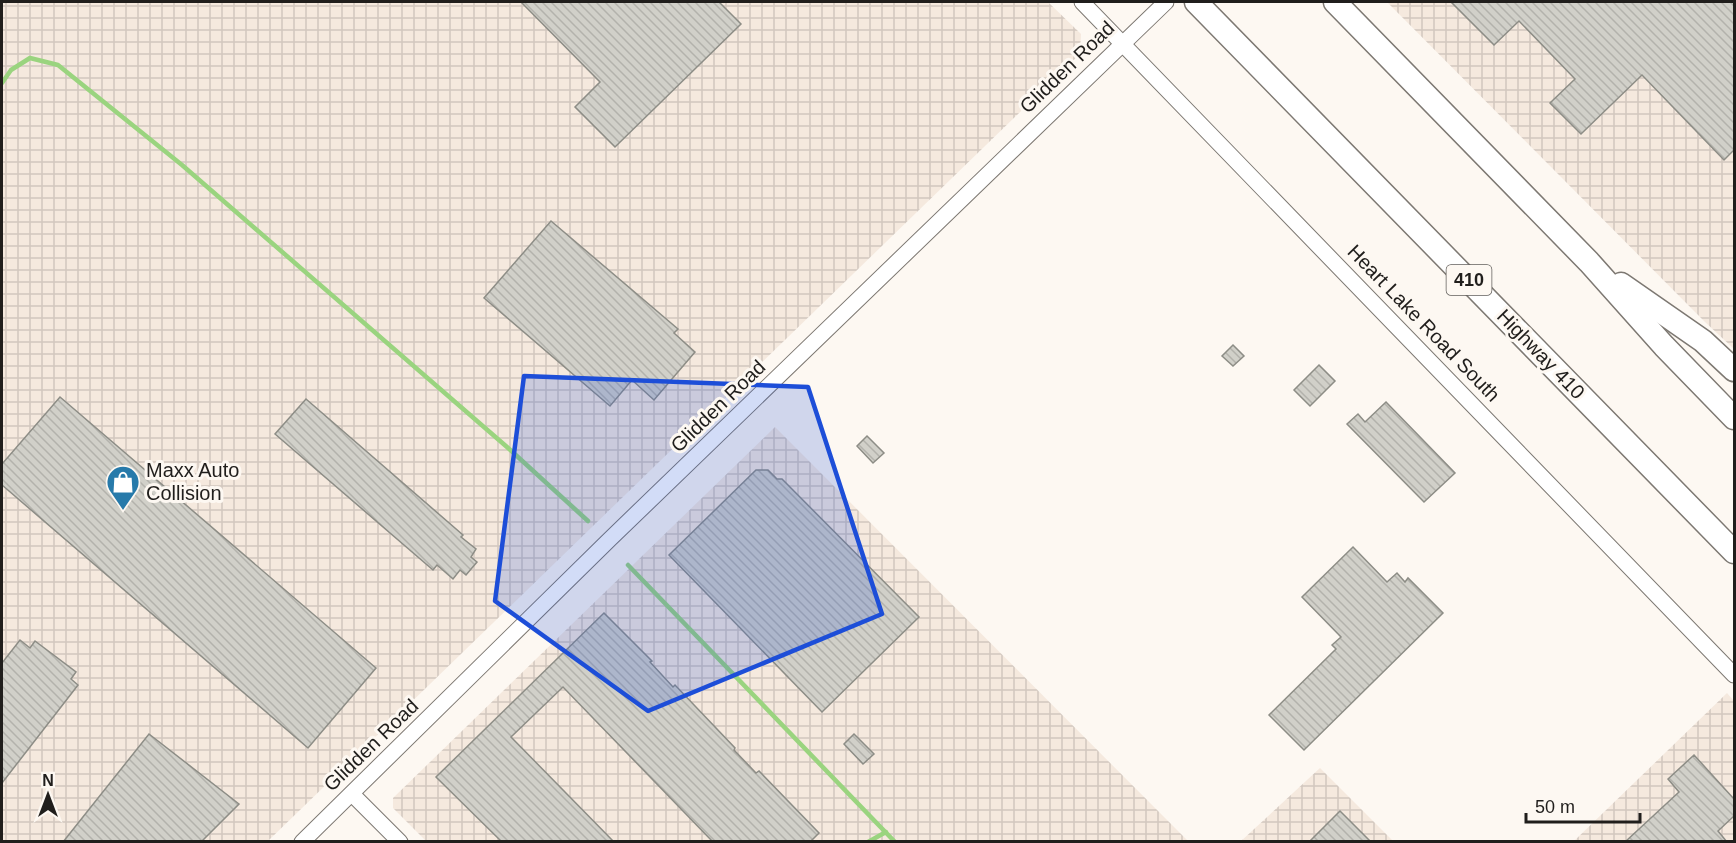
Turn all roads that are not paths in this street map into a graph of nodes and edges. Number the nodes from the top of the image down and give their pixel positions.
1 (1082, 2) edge
2 (1166, 2) edge
3 (1335, 2) edge
4 (1199, 5) edge
5 (1123, 43) junction
6 (1589, 262) junction
7 (1734, 370) edge
8 (1734, 418) edge
9 (1734, 552) edge
10 (1734, 675) edge
11 (352, 794) junction
12 (302, 842) edge
13 (400, 842) edge

1 - 5 street, Heart Lake Road South
2 - 5 street, Glidden Road
3 - 6 highway
4 - 9 highway, Highway 410 / 410
5 - 10 street, Heart Lake Road South
5 - 11 street, Glidden Road
6 - 7 highway
6 - 8 highway
11 - 12 street, Glidden Road
11 - 13 street

